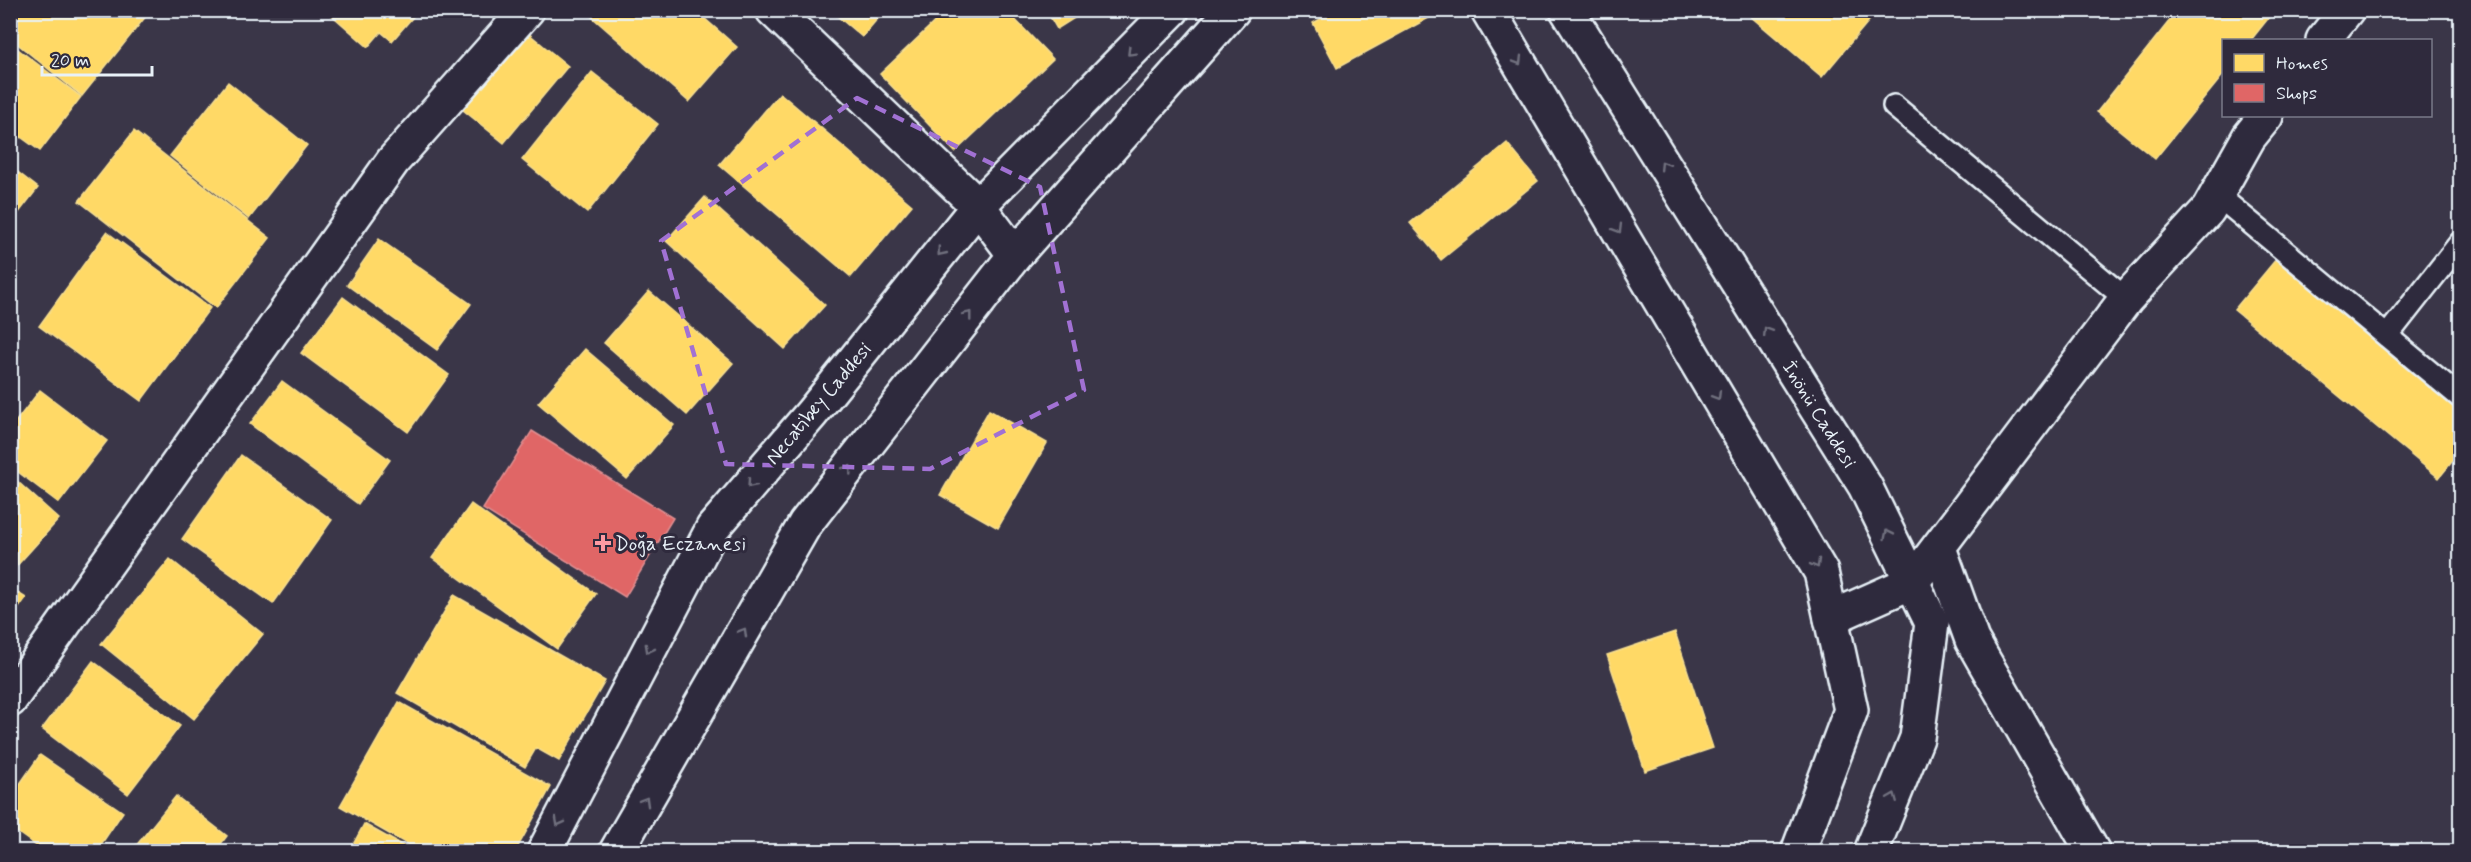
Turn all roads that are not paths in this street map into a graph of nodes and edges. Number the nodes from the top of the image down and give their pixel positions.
1 (527, 10) edge
2 (773, 10) edge
3 (1172, 10) edge
4 (1233, 10) edge
5 (1488, 10) edge
6 (1567, 10) edge
7 (2347, 10) edge
8 (2325, 39) edge
9 (1894, 106) dead end
10 (2265, 117) edge
11 (2216, 194) junction
12 (978, 206) junction
13 (2460, 243) edge
14 (1015, 255) junction
15 (2126, 299) junction
16 (2388, 336) junction
17 (2460, 397) edge
18 (1939, 548) junction
19 (1912, 582) junction
20 (1831, 618) junction
21 (10, 700) edge
22 (544, 852) edge
23 (616, 852) edge
24 (1798, 852) edge
25 (1871, 852) edge
26 (2093, 852) edge

1 - 21 street
2 - 12 street
3 -> 12 street, Necatibey Caddesi
4 - 14 street
5 -> 20 street
19 -> 6 street, İnönü Caddesi
7 - 8 street
9 - 15 lane
10 - 11 street
11 - 15 street
11 - 16 lane
12 - 14 street
12 -> 22 street, Necatibey Caddesi
13 - 16 lane
23 -> 14 street
15 - 18 street
16 - 17 lane
18 - 19 street
18 - 26 street
19 - 20 street
25 -> 19 street, İnönü Caddesi
20 - 24 street

